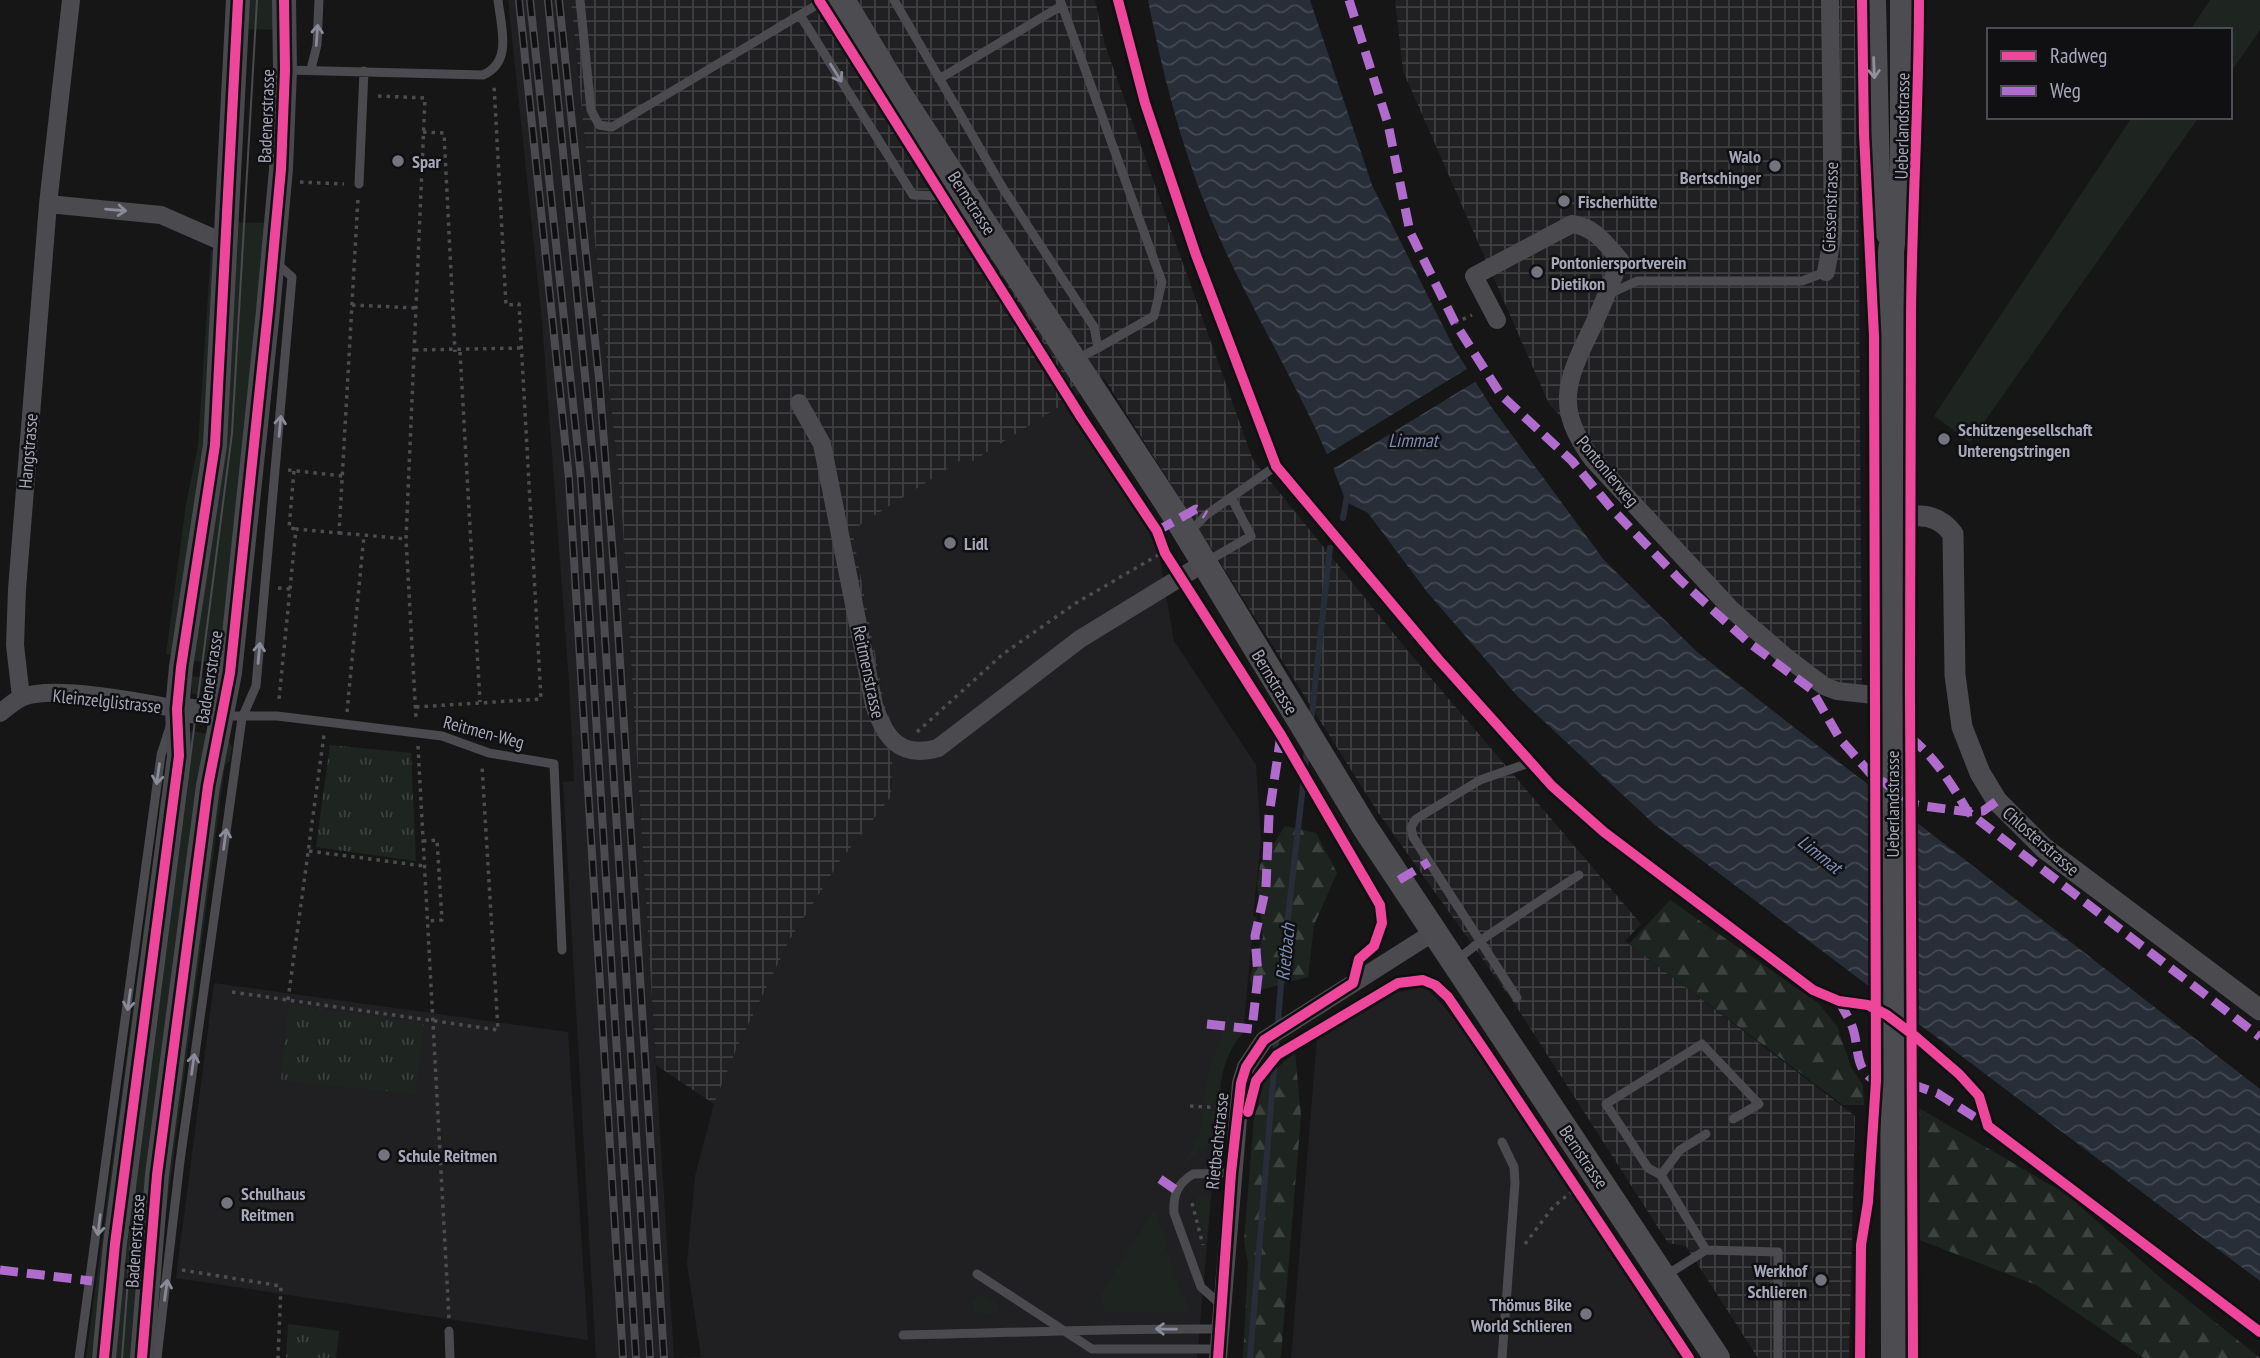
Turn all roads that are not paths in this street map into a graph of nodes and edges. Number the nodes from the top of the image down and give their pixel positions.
1 (71, 0) edge
2 (238, 0) edge
3 (284, 0) edge
4 (319, 0) edge
5 (498, 0) edge
6 (580, 0) edge
7 (825, 0) edge
8 (842, 0) edge
9 (894, 0) edge
10 (1830, 0) edge
11 (1873, 0) edge
12 (1903, 0) edge
13 (1060, 3) edge
14 (800, 15) junction
15 (311, 69) junction
16 (285, 70) junction
17 (364, 71) junction
18 (939, 79) junction
19 (359, 184) road end
20 (961, 185) junction
21 (48, 204) junction
22 (225, 243) junction
23 (1891, 251) junction
24 (273, 261) junction
25 (1826, 272) joint
26 (1606, 296) junction
27 (1497, 320) dead end
28 (1098, 348) junction
29 (1074, 361) junction
30 (799, 403) dead end
31 (1276, 466) dead end
32 (1232, 499) junction
33 (1892, 516) junction
34 (1172, 543) junction
35 (1204, 563) junction
36 (21, 697) junction
37 (1892, 697) junction
38 (177, 709) junction
39 (0, 713) edge
40 (231, 717) junction
41 (1528, 763) dead end
42 (1579, 875) dead end
43 (1434, 932) junction
44 (1481, 941) junction
45 (562, 950) dead end
46 (1454, 962) junction
47 (1517, 998) dead end
48 (2260, 1010) edge
49 (1733, 1119) dead end
50 (1706, 1134) dead end
51 (1502, 1142) dead end
52 (1231, 1173) junction
53 (1661, 1175) junction
54 (1706, 1250) junction
55 (977, 1274) dead end
56 (1664, 1277) junction
57 (1221, 1306) junction
58 (1220, 1329) junction
59 (449, 1331) road end
60 (1067, 1332) junction
61 (903, 1335) dead end
62 (1219, 1353) edge
63 (79, 1358) edge
64 (104, 1358) edge
65 (142, 1358) edge
66 (157, 1358) edge
67 (450, 1358) edge
68 (1502, 1358) edge
69 (1717, 1358) edge
70 (1779, 1358) edge
71 (1894, 1358) edge

1 - 21 street, Hangstrasse
2 - 22 main road, Badenerstrasse
3 - 16 main road, Badenerstrasse
15 -> 4 lane
5 - 17 lane
6 - 14 lane
7 - 14 lane
8 - 20 main road, Bernstrasse
9 - 18 lane
10 - 25 street, Giessenstrasse
11 -> 23 main road, Ueberlandstrasse
12 - 23 main road, Ueberlandstrasse
13 - 18 lane
13 - 28 lane
14 -> 20 lane
15 - 16 lane
15 - 17 lane
16 - 24 main road, Badenerstrasse
17 - 19 lane
18 - 28 lane
20 - 29 main road, Bernstrasse
21 -> 22 street
21 - 36 street, Hangstrasse
22 - 38 main road, Badenerstrasse
23 - 33 main road, Ueberlandstrasse
24 - 40 main road, Badenerstrasse
40 -> 24 lane
25 - 26 lane, Giessenstrasse
26 - 27 street, Pontonierweg
26 - 37 street, Pontonierweg
28 - 29 lane
29 - 34 main road, Bernstrasse
30 - 35 street, Reitmenstrasse
31 - 32 lane
32 - 34 lane
32 - 35 lane
33 - 37 main road, Ueberlandstrasse
33 - 48 street, Chlosterstrasse
34 - 35 main road, Bernstrasse
35 - 43 main road, Bernstrasse
36 - 38 street, Kleinzelglistrasse
36 - 39 street
37 - 71 main road, Ueberlandstrasse
38 - 40 main road
38 -> 63 lane
38 - 64 main road, Badenerstrasse
40 - 45 lane, Reitmen-Weg
40 - 65 main road, Badenerstrasse
66 -> 40 lane
41 - 44 lane
42 - 44 lane
43 - 46 main road, Bernstrasse
43 - 52 street, Rietbachstrasse
44 - 46 lane
44 - 47 lane
46 - 56 main road, Bernstrasse
49 - 53 lane
50 - 53 lane
51 - 68 lane
52 - 57 street, Rietbachstrasse
52 - 57 lane
53 - 54 lane
54 - 56 lane
54 - 70 lane
55 - 60 lane
56 - 69 main road, Bernstrasse
57 - 58 street, Rietbachstrasse
58 -> 60 lane
58 - 62 street, Rietbachstrasse
59 - 67 lane
60 - 61 lane
60 - 62 lane

